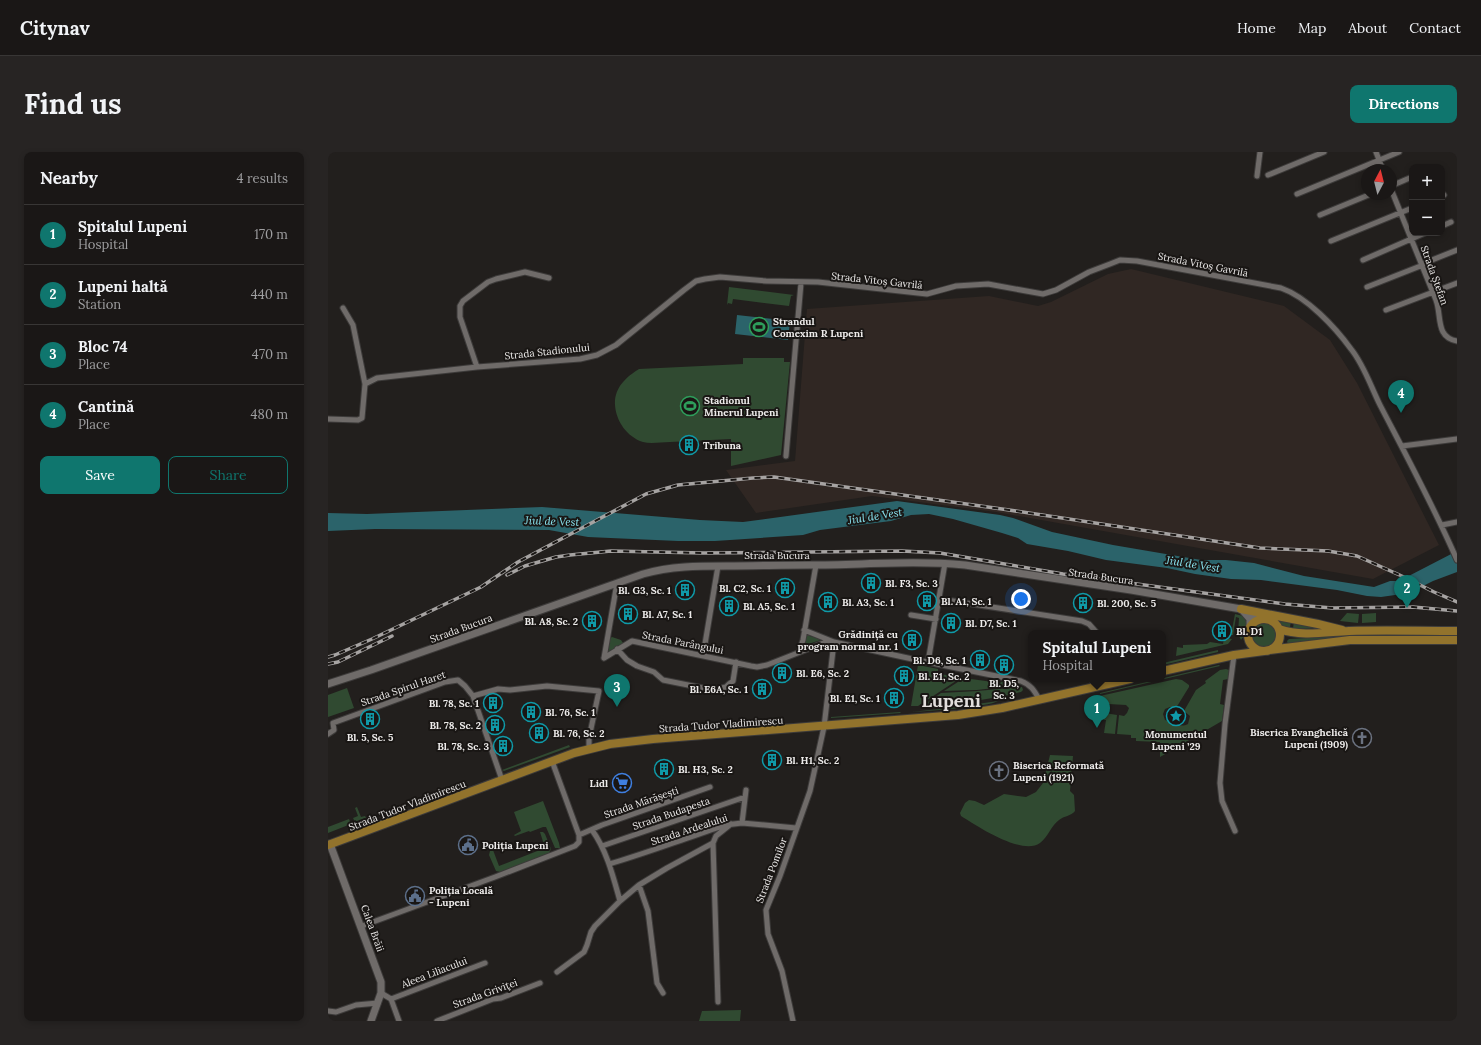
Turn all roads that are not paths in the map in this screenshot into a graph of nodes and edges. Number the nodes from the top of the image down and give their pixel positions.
1 (1260, 152) edge
2 (1324, 152) edge
3 (1376, 152) edge
4 (1399, 152) edge
5 (1379, 160) junction
6 (1381, 164) edge
7 (1268, 175) dead end
8 (1257, 176) dead end
9 (1409, 178) edge
10 (1397, 183) edge
11 (1297, 194) dead end
12 (1361, 198) edge
13 (1396, 200) edge
14 (1409, 209) edge
15 (1401, 212) junction
16 (1320, 215) dead end
17 (1451, 222) dead end
18 (1445, 225) edge
19 (1417, 236) edge
20 (1412, 238) junction
21 (1331, 241) dead end
22 (1457, 250) edge
23 (1363, 260) dead end
24 (1422, 265) junction
25 (549, 278) dead end
26 (801, 283) junction
27 (1457, 283) edge
28 (1367, 286) dead end
29 (1433, 292) junction
30 (343, 308) dead end
31 (1386, 310) dead end
32 (1456, 341) edge
33 (476, 367) junction
34 (365, 384) junction
35 (328, 419) edge
36 (1457, 439) edge
37 (1402, 446) junction
38 (786, 456) dead end
39 (1457, 522) edge
40 (1442, 525) junction
41 (1457, 560) edge
42 (945, 563) junction
43 (816, 565) junction
44 (718, 566) junction
45 (617, 582) junction
46 (940, 599) junction
47 (1241, 609) junction
48 (911, 614) dead end
49 (936, 619) junction
50 (1263, 619) junction
51 (1250, 627) junction
52 (1279, 629) junction
53 (804, 630) junction
54 (1094, 630) edge
55 (1347, 631) junction
56 (1457, 631) edge
57 (1248, 638) junction
58 (1457, 640) edge
59 (834, 642) junction
60 (617, 649) junction
61 (1267, 650) junction
62 (800, 652) junction
63 (1234, 655) junction
64 (703, 656) junction
65 (736, 662) junction
66 (928, 662) junction
67 (1166, 670) edge
68 (1093, 683) edge
69 (328, 684) edge
70 (473, 696) junction
71 (1039, 699) junction
72 (824, 727) junction
73 (328, 734) edge
74 (589, 749) junction
75 (552, 761) junction
76 (502, 780) junction
77 (710, 787) dead end
78 (746, 790) dead end
79 (745, 797) junction
80 (742, 823) junction
81 (732, 824) junction
82 (796, 828) junction
83 (592, 830) junction
84 (1235, 831) dead end
85 (579, 837) junction
86 (713, 842) junction
87 (329, 844) edge
88 (602, 846) junction
89 (609, 864) junction
90 (639, 885) junction
91 (620, 901) junction
92 (362, 926) junction
93 (484, 962) dead end
94 (557, 972) dead end
95 (540, 983) dead end
96 (381, 993) junction
97 (663, 993) dead end
98 (391, 999) junction
99 (718, 1002) dead end
100 (378, 1003) junction
101 (328, 1011) edge
102 (371, 1021) edge
103 (399, 1021) edge
104 (437, 1021) edge
105 (793, 1021) edge

1 - 8 street
2 - 7 street
3 - 5 street
4 - 5 street
5 - 6 street
5 - 11 street
9 - 10 street
12 - 16 street
13 - 15 street, Strada Ștefan
14 - 15 street
15 - 20 street, Strada Ștefan
15 - 21 street
17 - 18 street
19 - 20 street
20 - 23 street
20 - 24 street, Strada Ștefan
22 - 24 street
24 - 28 street
24 - 29 street, Strada Ștefan
25 - 33 street
26 - 33 street, Strada Stadionului
26 - 37 street, Strada Vitoș Gavrilă
26 - 38 street
27 - 29 street
29 - 31 street
29 - 32 street, Strada Ștefan
30 - 34 street
33 - 34 street, Strada Stadionului
34 - 35 street
36 - 37 street
37 - 40 street, Strada Vitoș Gavrilă
39 - 40 street
40 - 41 street, Strada Vitoș Gavrilă
42 - 43 main road, Strada Bucura
42 - 46 street
42 - 47 main road, Strada Bucura
43 - 44 main road, Strada Bucura
43 - 53 street
44 - 45 main road, Strada Bucura
44 - 64 street
45 - 60 street, Strada Parângului
45 - 69 main road, Strada Bucura
46 - 49 street
46 - 54 street
47 - 50 main road, Strada Bucura
47 - 51 main road
47 - 55 main road
48 - 49 street
49 - 66 street
50 - 51 main road
50 - 52 main road
51 - 57 main road
52 - 55 main road
52 - 61 main road
53 - 59 street, Strada Parângului
53 - 62 street
55 - 56 main road
57 - 61 main road
57 - 63 main road
58 - 61 main road
59 - 62 street, Strada Parângului
59 - 66 street, Strada Parângului
59 - 72 street
60 - 64 street, Strada Parângului
60 - 65 street
61 - 63 main road
62 - 65 street, Strada Parângului
63 - 67 main road
63 - 84 street
64 - 65 street, Strada Parângului
66 - 71 street, Strada Parângului
68 - 71 main road, Strada Tudor Vladimirescu
70 - 73 street, Strada Spirul Haret
70 - 74 street
70 - 76 street, Strada Spirul Haret
71 - 72 main road, Strada Tudor Vladimirescu
72 - 74 main road, Strada Tudor Vladimirescu
72 - 82 street, Strada Pomilor
74 - 75 main road, Strada Tudor Vladimirescu
75 - 76 main road, Strada Tudor Vladimirescu
75 - 85 street
76 - 87 main road, Strada Tudor Vladimirescu
77 - 83 street, Strada Mărășești
78 - 79 street, Strada Ardealului
79 - 80 street, Strada Ardealului
79 - 88 street, Strada Budapesta
80 - 81 street, Strada Ardealului
80 - 82 street
81 - 86 street
81 - 89 street, Strada Ardealului
82 - 105 street, Strada Pomilor
83 - 85 street, Strada Mărășești
83 - 88 street
85 - 92 street, Strada Mărășești
86 - 90 street
86 - 99 street
87 - 92 main road, Calea Brăii
88 - 89 street
89 - 91 street
90 - 91 street
90 - 97 street
91 - 94 street
92 - 96 main road, Calea Brăii
93 - 98 street, Aleea Liliacului
95 - 104 street, Strada Griviţei
96 - 98 street
96 - 100 main road, Calea Brăii
98 - 103 street
100 - 101 street
100 - 102 main road, Calea Brăii

